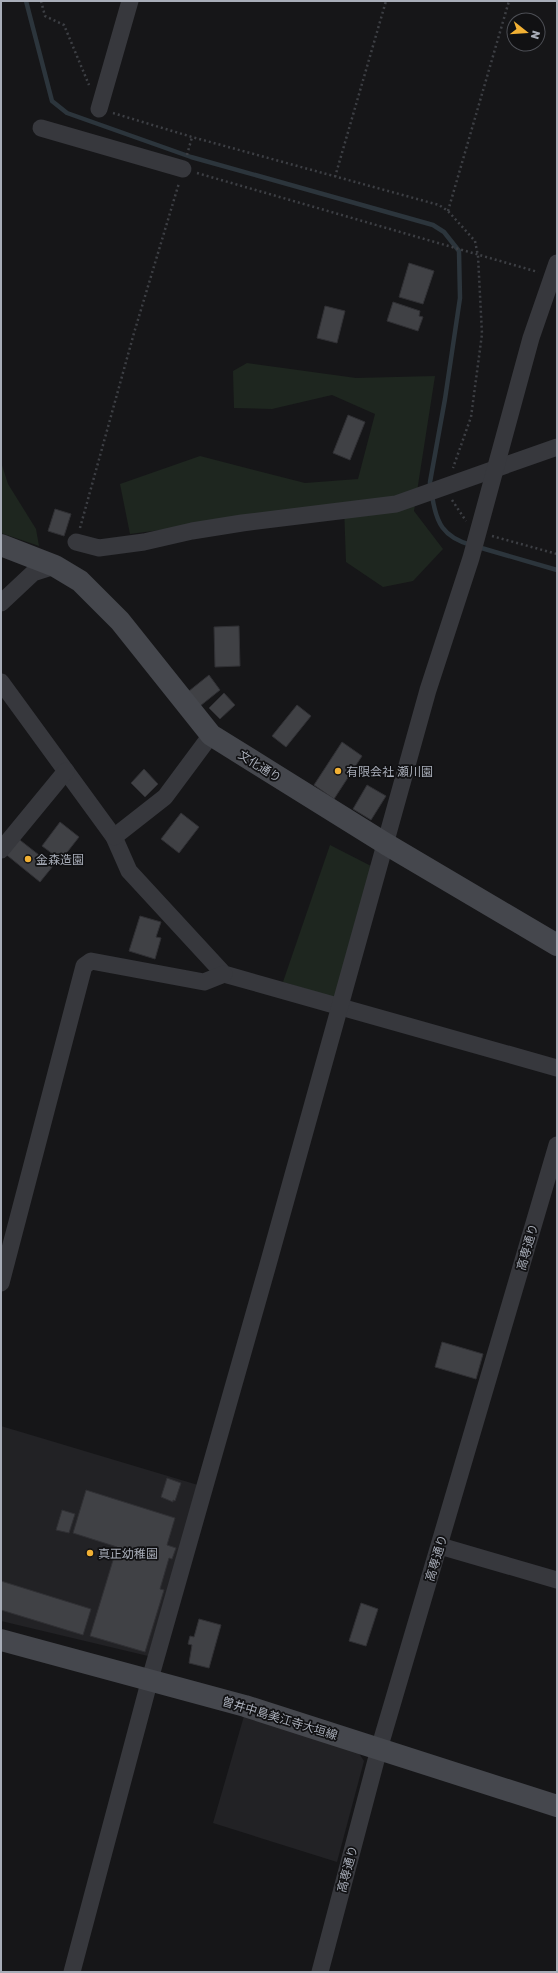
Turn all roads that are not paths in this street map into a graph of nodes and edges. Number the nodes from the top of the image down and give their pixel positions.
1 (129, 1) edge
2 (99, 109) road end
3 (41, 128) dead end
4 (183, 169) road end
5 (555, 270) edge
6 (557, 446) edge
7 (495, 468) junction
8 (76, 542) road end
9 (1, 545) edge
10 (55, 566) junction
11 (1, 603) edge
12 (1, 682) edge
13 (211, 735) junction
14 (66, 771) junction
15 (114, 837) junction
16 (386, 844) junction
17 (1, 850) edge
18 (557, 945) edge
19 (224, 974) junction
20 (341, 1007) junction
21 (557, 1068) edge
22 (557, 1144) edge
23 (1, 1283) edge
24 (440, 1546) junction
25 (557, 1580) edge
26 (1, 1640) edge
27 (150, 1679) junction
28 (379, 1749) junction
29 (557, 1806) edge
30 (72, 1972) edge
31 (320, 1972) edge

1 - 2 street
3 - 4 street
5 - 7 street
6 - 7 street
7 - 8 street
7 - 16 street
9 - 10 street, 文化通り
10 - 11 street
10 - 13 street, 文化通り
12 - 14 street
13 - 15 street
13 - 16 street, 文化通り
14 - 15 street
14 - 17 street
15 - 19 street
16 - 18 street, 文化通り
16 - 20 street
19 - 20 street
19 - 23 street
20 - 21 street
20 - 27 street
22 - 24 street, 高専通り
24 - 25 street
24 - 28 street, 高専通り
26 - 27 street, 曽井中島美江寺大垣線
27 - 28 street, 曽井中島美江寺大垣線
27 - 30 street
28 - 29 street, 曽井中島美江寺大垣線
28 - 31 street, 高専通り

